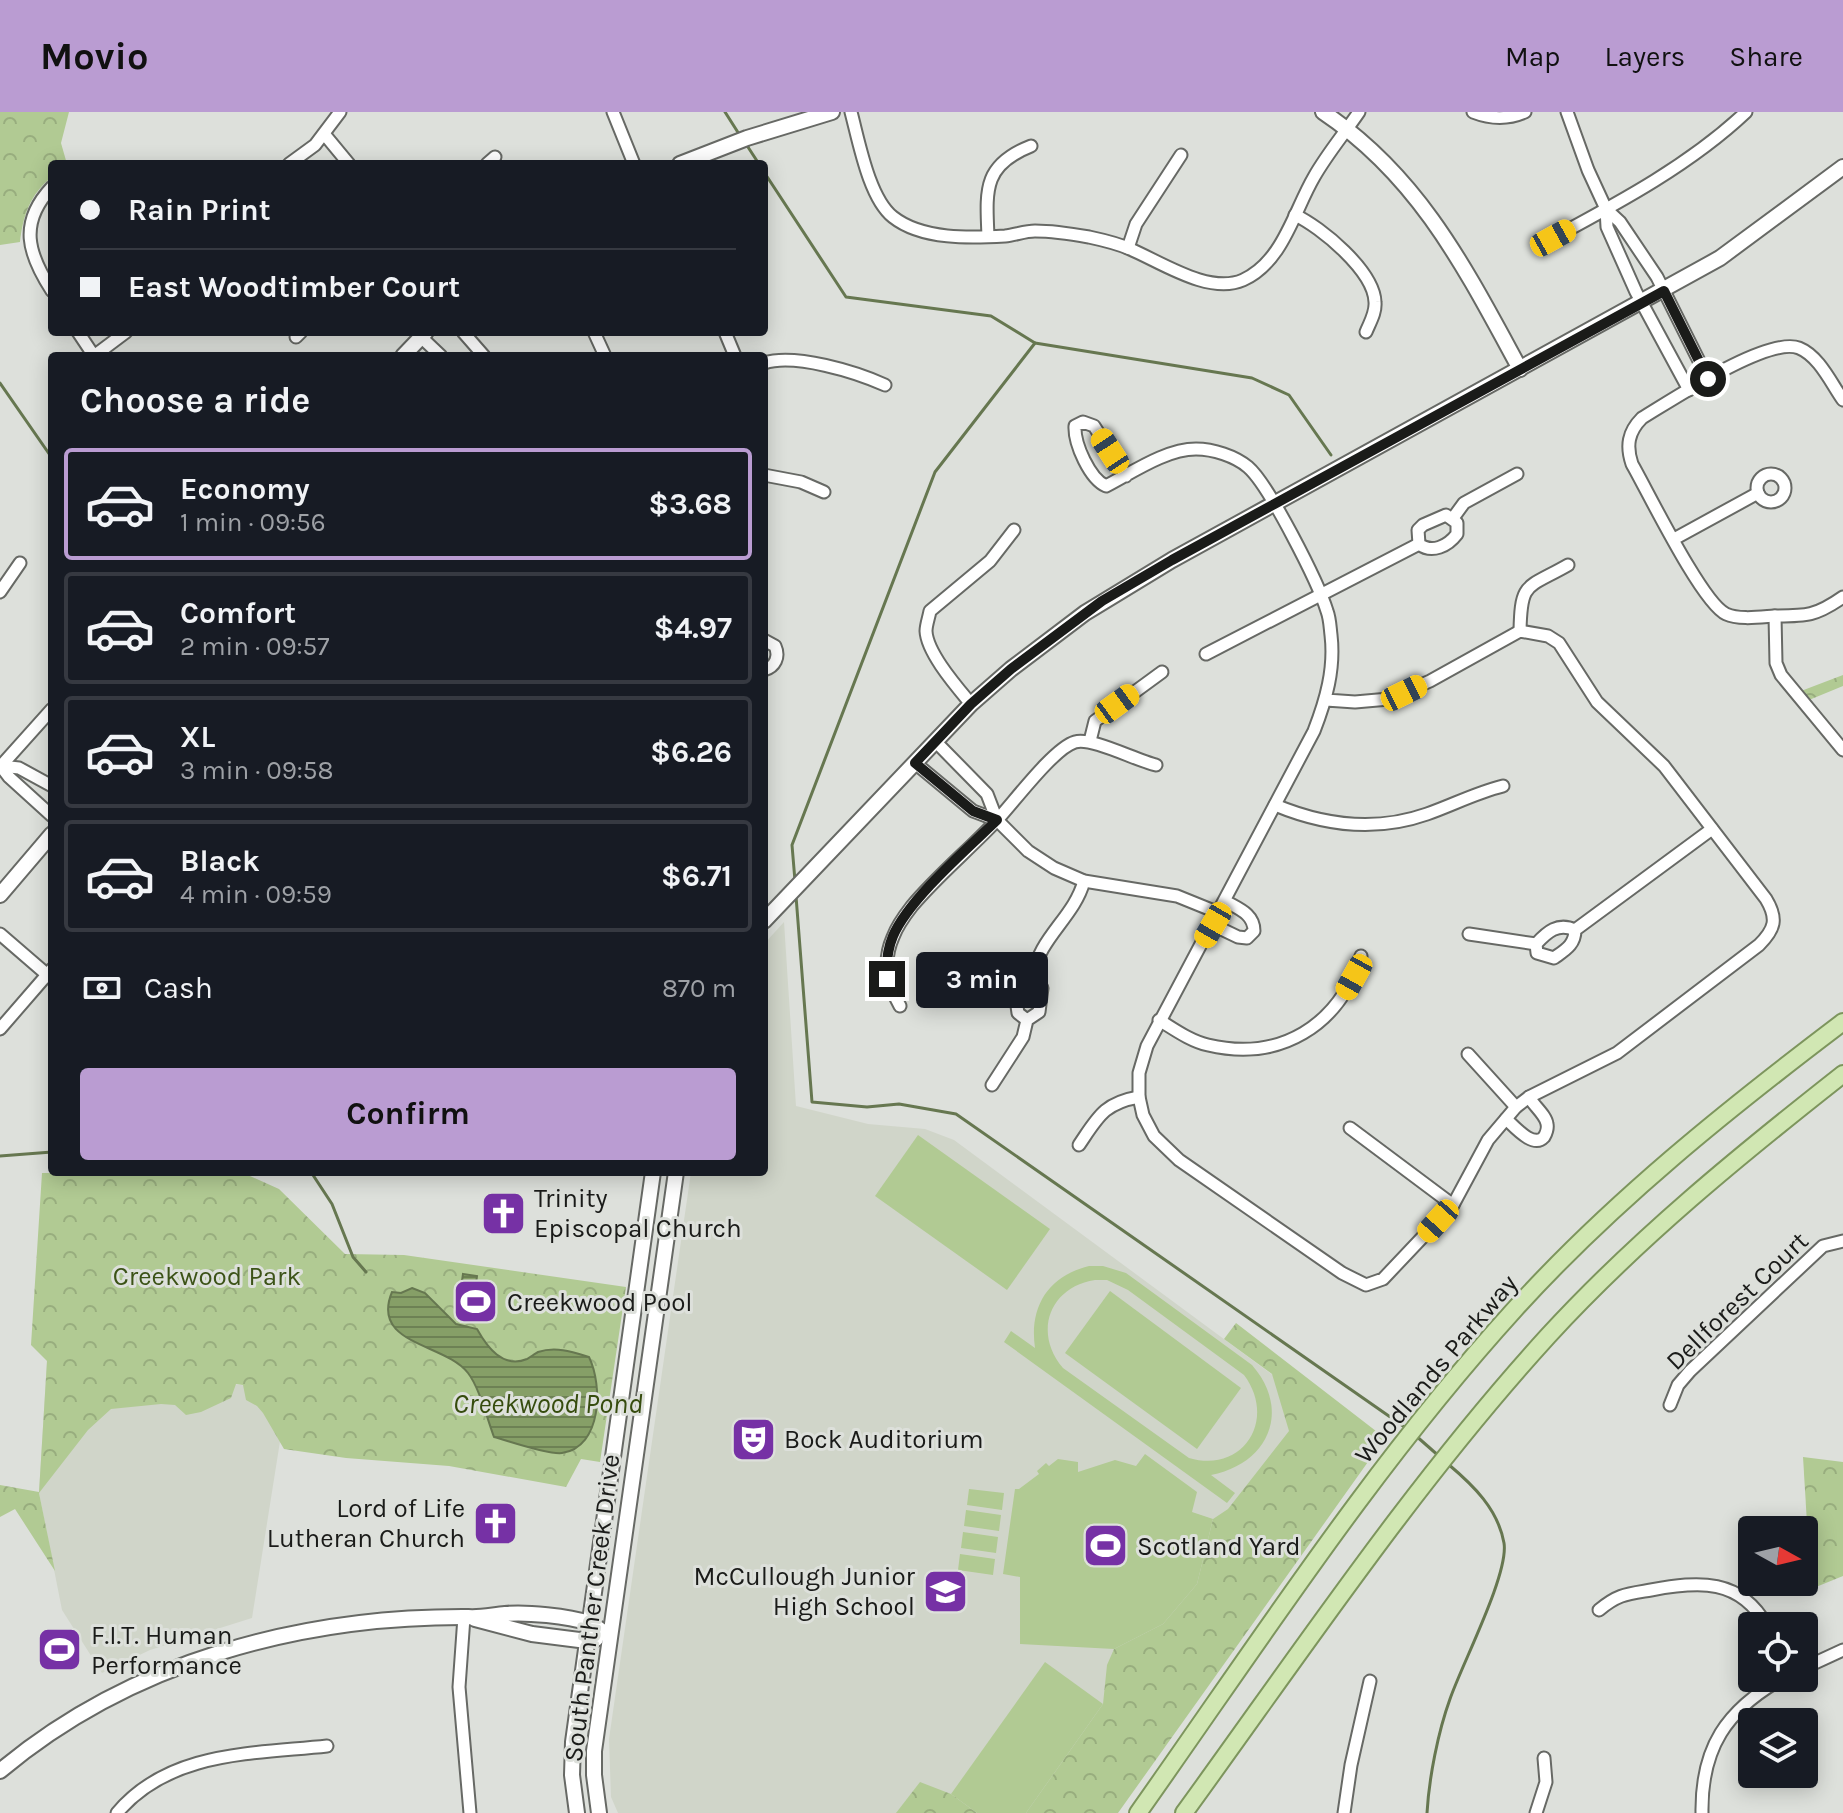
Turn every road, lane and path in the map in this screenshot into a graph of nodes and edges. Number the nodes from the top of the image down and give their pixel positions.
1 (340, 112) edge
2 (613, 112) edge
3 (832, 112) edge
4 (851, 112) edge
5 (1323, 112) edge
6 (1359, 112) edge
7 (1473, 112) edge
8 (1525, 112) edge
9 (1567, 112) edge
10 (1746, 112) edge
11 (1348, 128) junction
12 (325, 135) junction
13 (1031, 146) dead end
14 (1181, 155) dead end
15 (295, 160) edge
16 (346, 160) edge
17 (632, 160) edge
18 (690, 160) edge
19 (1843, 167) edge
20 (48, 192) edge
21 (1606, 209) junction
22 (1295, 215) junction
23 (988, 236) junction
24 (1553, 238) dead end
25 (1128, 248) junction
26 (48, 284) edge
27 (1664, 291) junction
28 (1642, 302) junction
29 (1366, 332) dead end
30 (121, 336) edge
31 (421, 336) edge
32 (425, 336) edge
33 (466, 336) edge
34 (99, 352) edge
35 (407, 352) edge
36 (438, 352) edge
37 (480, 352) edge
38 (768, 363) edge
39 (1520, 369) junction
40 (1708, 379) junction
41 (885, 385) dead end
42 (1689, 390) junction
43 (1843, 400) edge
44 (1517, 474) dead end
45 (768, 476) edge
46 (1126, 476) junction
47 (824, 492) dead end
48 (1758, 493) dead end
49 (1275, 505) junction
50 (1453, 518) junction
51 (1014, 530) dead end
52 (1674, 539) junction
53 (1419, 544) junction
54 (20, 563) dead end
55 (1568, 565) dead end
56 (0, 592) edge
57 (1321, 595) junction
58 (1843, 597) edge
59 (1775, 616) junction
60 (1520, 631) junction
61 (768, 642) edge
62 (1206, 654) dead end
63 (768, 668) edge
64 (1162, 672) dead end
65 (1326, 700) junction
66 (971, 704) junction
67 (48, 713) edge
68 (1090, 741) junction
69 (936, 742) junction
70 (1843, 750) edge
71 (915, 763) junction
72 (1, 765) edge
73 (1156, 765) dead end
74 (48, 784) edge
75 (1503, 786) dead end
76 (1275, 805) junction
77 (48, 812) edge
78 (997, 820) junction
79 (1712, 829) junction
80 (48, 839) edge
81 (1084, 881) junction
82 (0, 895) edge
83 (1225, 901) junction
84 (768, 917) edge
85 (1216, 919) junction
86 (1575, 930) junction
87 (0, 934) edge
88 (1469, 934) dead end
89 (1536, 944) junction
90 (1361, 956) dead end
91 (48, 972) edge
92 (48, 976) edge
93 (1033, 977) junction
94 (900, 1006) dead end
95 (1027, 1020) junction
96 (1159, 1020) junction
97 (1843, 1022) edge
98 (0, 1029) edge
99 (1468, 1054) dead end
100 (1843, 1074) edge
101 (992, 1085) dead end
102 (1139, 1097) junction
103 (1529, 1097) junction
104 (1516, 1107) junction
105 (1506, 1119) junction
106 (1350, 1128) dead end
107 (1079, 1145) dead end
108 (652, 1176) edge
109 (675, 1176) edge
110 (1453, 1205) junction
111 (1843, 1241) edge
112 (1670, 1405) dead end
113 (1599, 1610) dead end
114 (1759, 1612) edge
115 (468, 1617) junction
116 (590, 1624) junction
117 (609, 1636) junction
118 (587, 1641) junction
119 (1843, 1650) edge
120 (1818, 1662) edge
121 (1370, 1681) dead end
122 (1760, 1692) edge
123 (327, 1746) dead end
124 (1544, 1758) dead end
125 (0, 1771) edge
126 (117, 1813) edge
127 (470, 1813) edge
128 (577, 1813) edge
129 (599, 1813) edge
130 (1138, 1813) edge
131 (1184, 1813) edge
132 (1344, 1813) edge
133 (1536, 1813) edge
134 (1702, 1813) edge

1 - 12 street
2 - 17 street
3 - 18 street
4 - 23 street
5 - 11 street
6 - 11 street
7 - 8 street
9 - 21 street
10 - 21 street
11 - 22 street
11 - 39 street
12 - 15 street
12 - 16 street
13 - 23 street
14 - 25 street
19 - 27 street
20 - 26 street
21 - 24 street
21 - 27 street
21 - 28 street
22 - 25 street
22 - 29 street
23 - 25 street
27 - 28 street
27 - 40 street
28 - 39 street
28 - 42 street
30 - 34 street
31 - 35 street
32 - 36 street
33 - 37 street
38 - 41 street
39 - 49 street
40 - 42 street
40 - 43 street
42 - 52 street
44 - 50 street
45 - 47 street
46 - 46 street
46 - 49 street
48 - 52 street
49 - 57 street
49 - 66 street
50 - 53 street
50 - 53 street
51 - 66 street
52 - 59 street
53 - 57 street
54 - 56 street
55 - 60 street
57 - 62 street
57 - 65 street
58 - 59 street
59 - 70 street
60 - 65 street
60 - 79 street
61 - 63 street
64 - 68 street
65 - 76 street
66 - 69 street
67 - 72 street
68 - 73 street
68 - 78 street
69 - 71 street
69 - 78 street
71 - 78 street
71 - 84 street
72 - 74 street
72 - 77 street
75 - 76 street
76 - 83 street
78 - 81 street
78 - 94 street
79 - 86 street
79 - 103 street
80 - 82 street
81 - 85 street
81 - 93 street
83 - 85 street
83 - 85 street
85 - 96 street
86 - 89 street
86 - 89 street
87 - 91 street
88 - 89 street
90 - 96 street
92 - 98 street
93 - 95 street
93 - 95 street
95 - 101 street
96 - 102 street
97 - 130 main road, Woodlands Parkway
99 - 104 street
100 - 131 main road
102 - 107 street
102 - 110 street
103 - 104 street
103 - 105 street
104 - 105 street
105 - 110 street
106 - 110 street
108 - 116 street, South Panther Creek Drive
109 - 117 street, South Panther Creek Drive
111 - 112 street, Dellforest Court
113 - 114 street
115 - 116 street
115 - 118 street
115 - 125 street
115 - 127 street
116 - 117 street
116 - 118 street, South Panther Creek Drive
117 - 118 street
117 - 129 street, South Panther Creek Drive
118 - 128 street, South Panther Creek Drive
119 - 120 street
121 - 132 street
122 - 134 street
123 - 126 street
124 - 133 street

